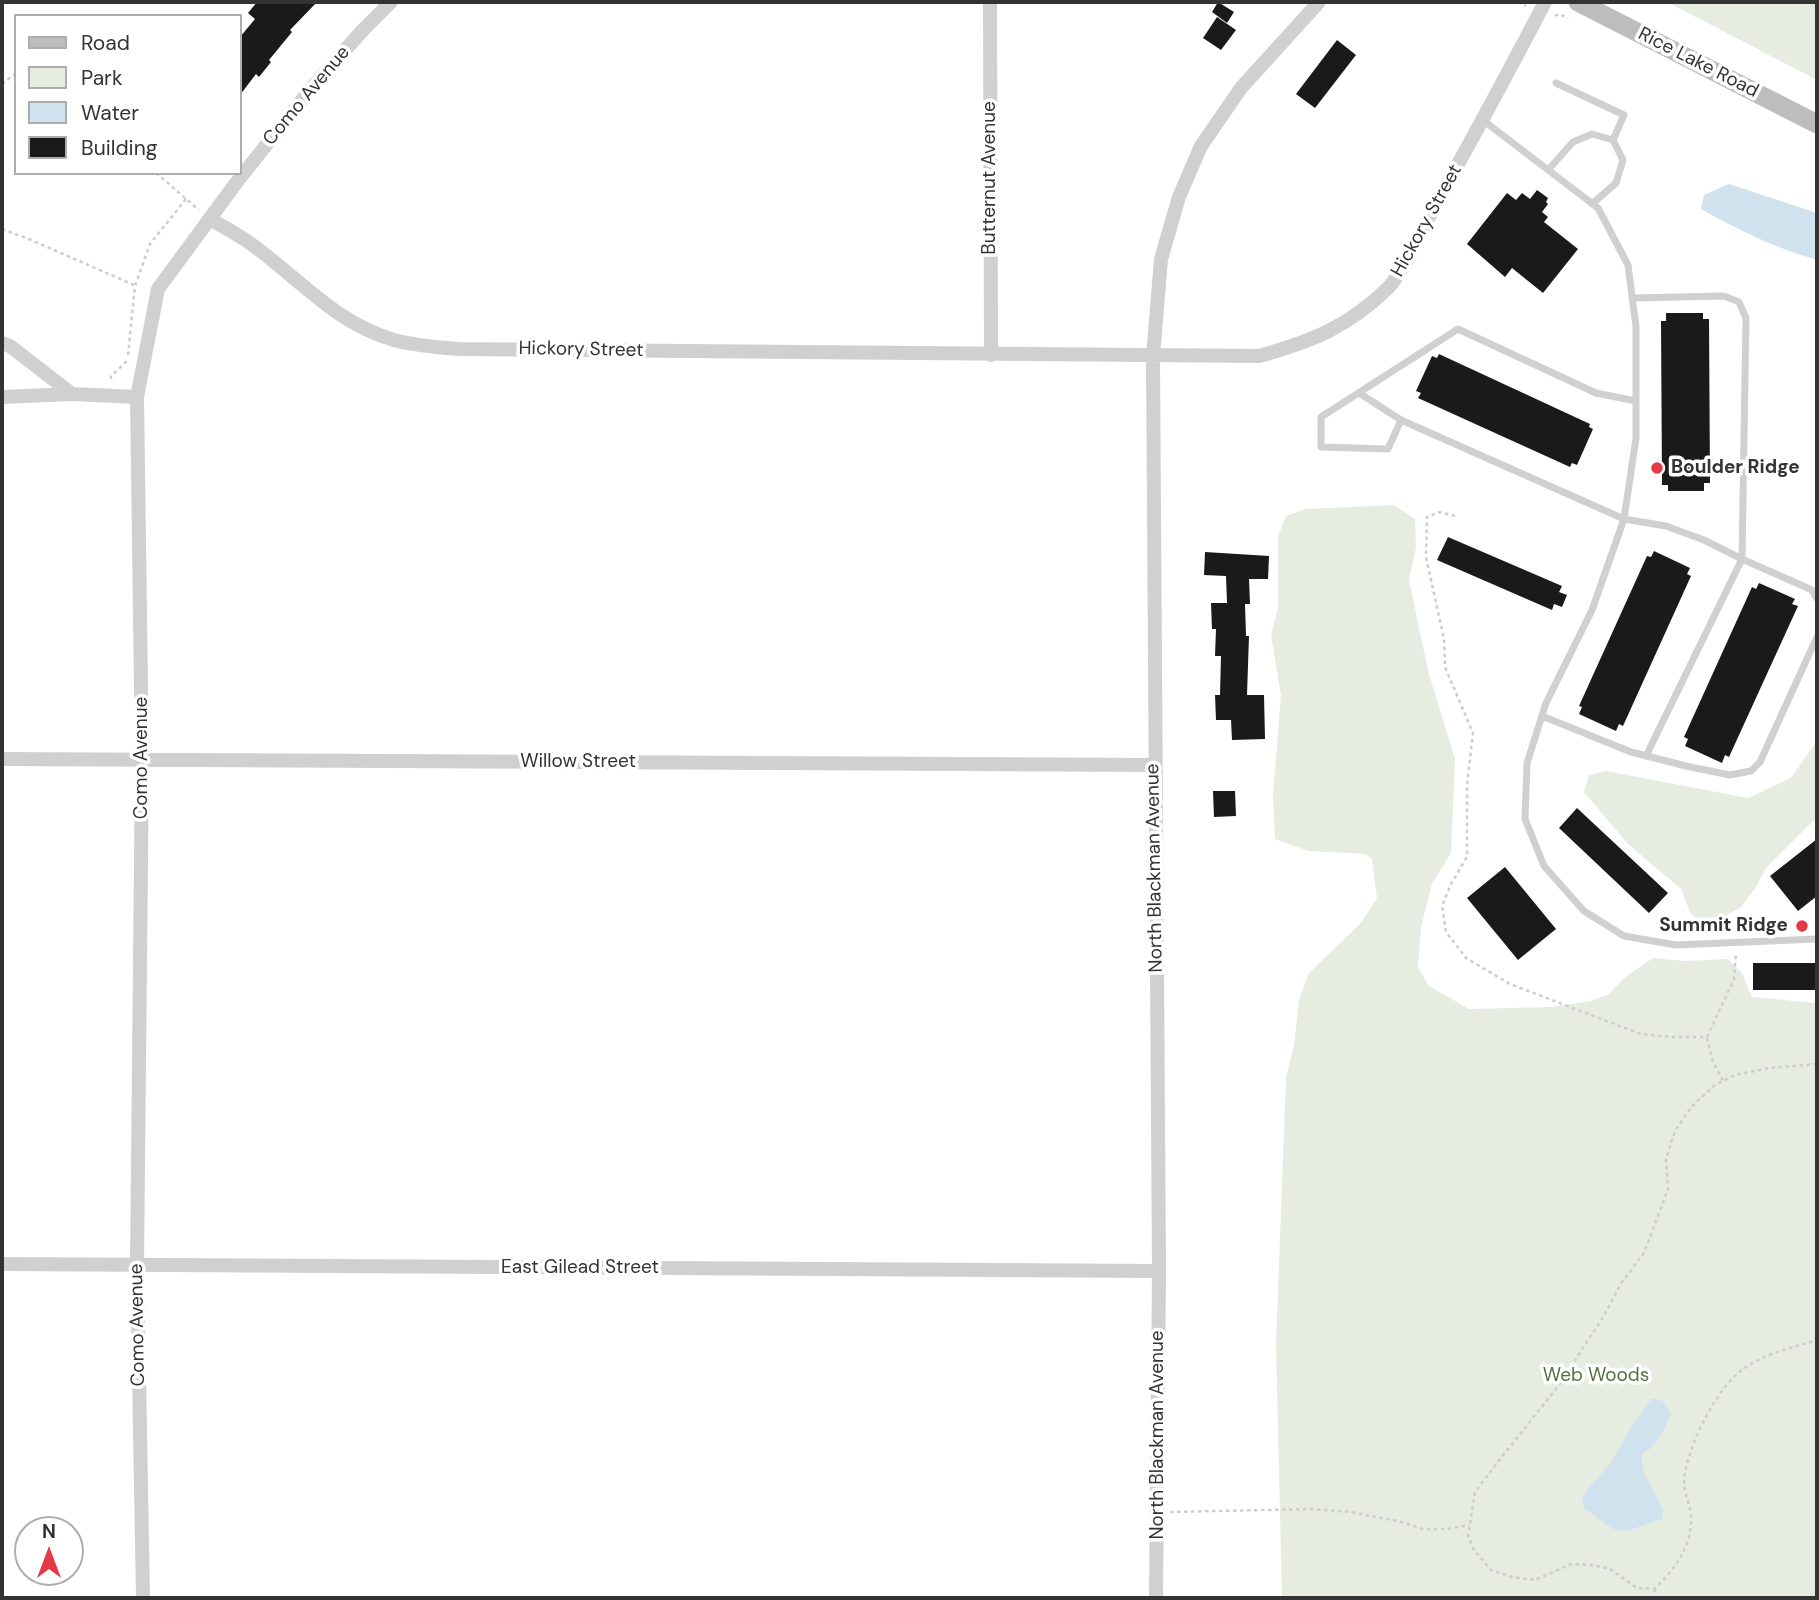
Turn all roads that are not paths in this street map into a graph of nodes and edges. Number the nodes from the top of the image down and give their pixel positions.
1 (391, 2) edge
2 (990, 2) edge
3 (1319, 2) edge
4 (1545, 2) edge
5 (1578, 2) edge
6 (1556, 83) dead end
7 (1484, 121) junction
8 (1817, 124) edge
9 (1613, 140) junction
10 (1558, 159) junction
11 (1538, 162) junction
12 (1548, 170) junction
13 (1592, 204) junction
14 (210, 219) junction
15 (1632, 298) junction
16 (2, 343) edge
17 (990, 355) junction
18 (1153, 357) junction
19 (1359, 393) junction
20 (72, 394) junction
21 (2, 397) edge
22 (138, 397) junction
23 (1636, 401) junction
24 (1401, 420) junction
25 (1624, 519) junction
26 (1742, 559) junction
27 (1817, 599) edge
28 (1817, 637) edge
29 (1542, 716) junction
30 (1646, 756) junction
31 (2, 759) edge
32 (142, 760) junction
33 (1154, 765) junction
34 (1817, 939) edge
35 (2, 1264) edge
36 (136, 1265) junction
37 (1159, 1271) junction
38 (143, 1598) edge
39 (1156, 1598) edge

1 - 14 street, Como Avenue
2 - 17 street, Butternut Avenue
3 - 18 street, North Blackman Avenue
4 - 7 street, Hickory Street
5 - 8 main road, Rice Lake Road
6 - 9 lane
7 - 11 lane
7 - 18 street, Hickory Street
9 - 10 lane
9 - 13 lane
10 - 11 lane
10 - 12 lane
11 - 12 lane
12 - 13 lane
13 - 15 lane
14 - 17 street, Hickory Street
14 - 22 street, Como Avenue
15 - 23 lane
15 - 26 lane
16 - 20 street
17 - 18 street, Hickory Street
18 - 33 street, North Blackman Avenue
19 - 23 lane
19 - 24 lane
19 - 24 lane
20 - 21 street
20 - 22 street
22 - 32 street, Como Avenue
23 - 25 lane
24 - 25 lane
25 - 26 lane
25 - 29 lane
26 - 27 lane
26 - 30 lane
28 - 30 lane
29 - 30 lane
29 - 34 lane
31 - 32 street, Willow Street
32 - 33 street, Willow Street
32 - 36 street, Como Avenue
33 - 37 street, North Blackman Avenue
35 - 36 street, East Gilead Street
36 - 37 street, East Gilead Street
36 - 38 street, Como Avenue
37 - 39 street, North Blackman Avenue

